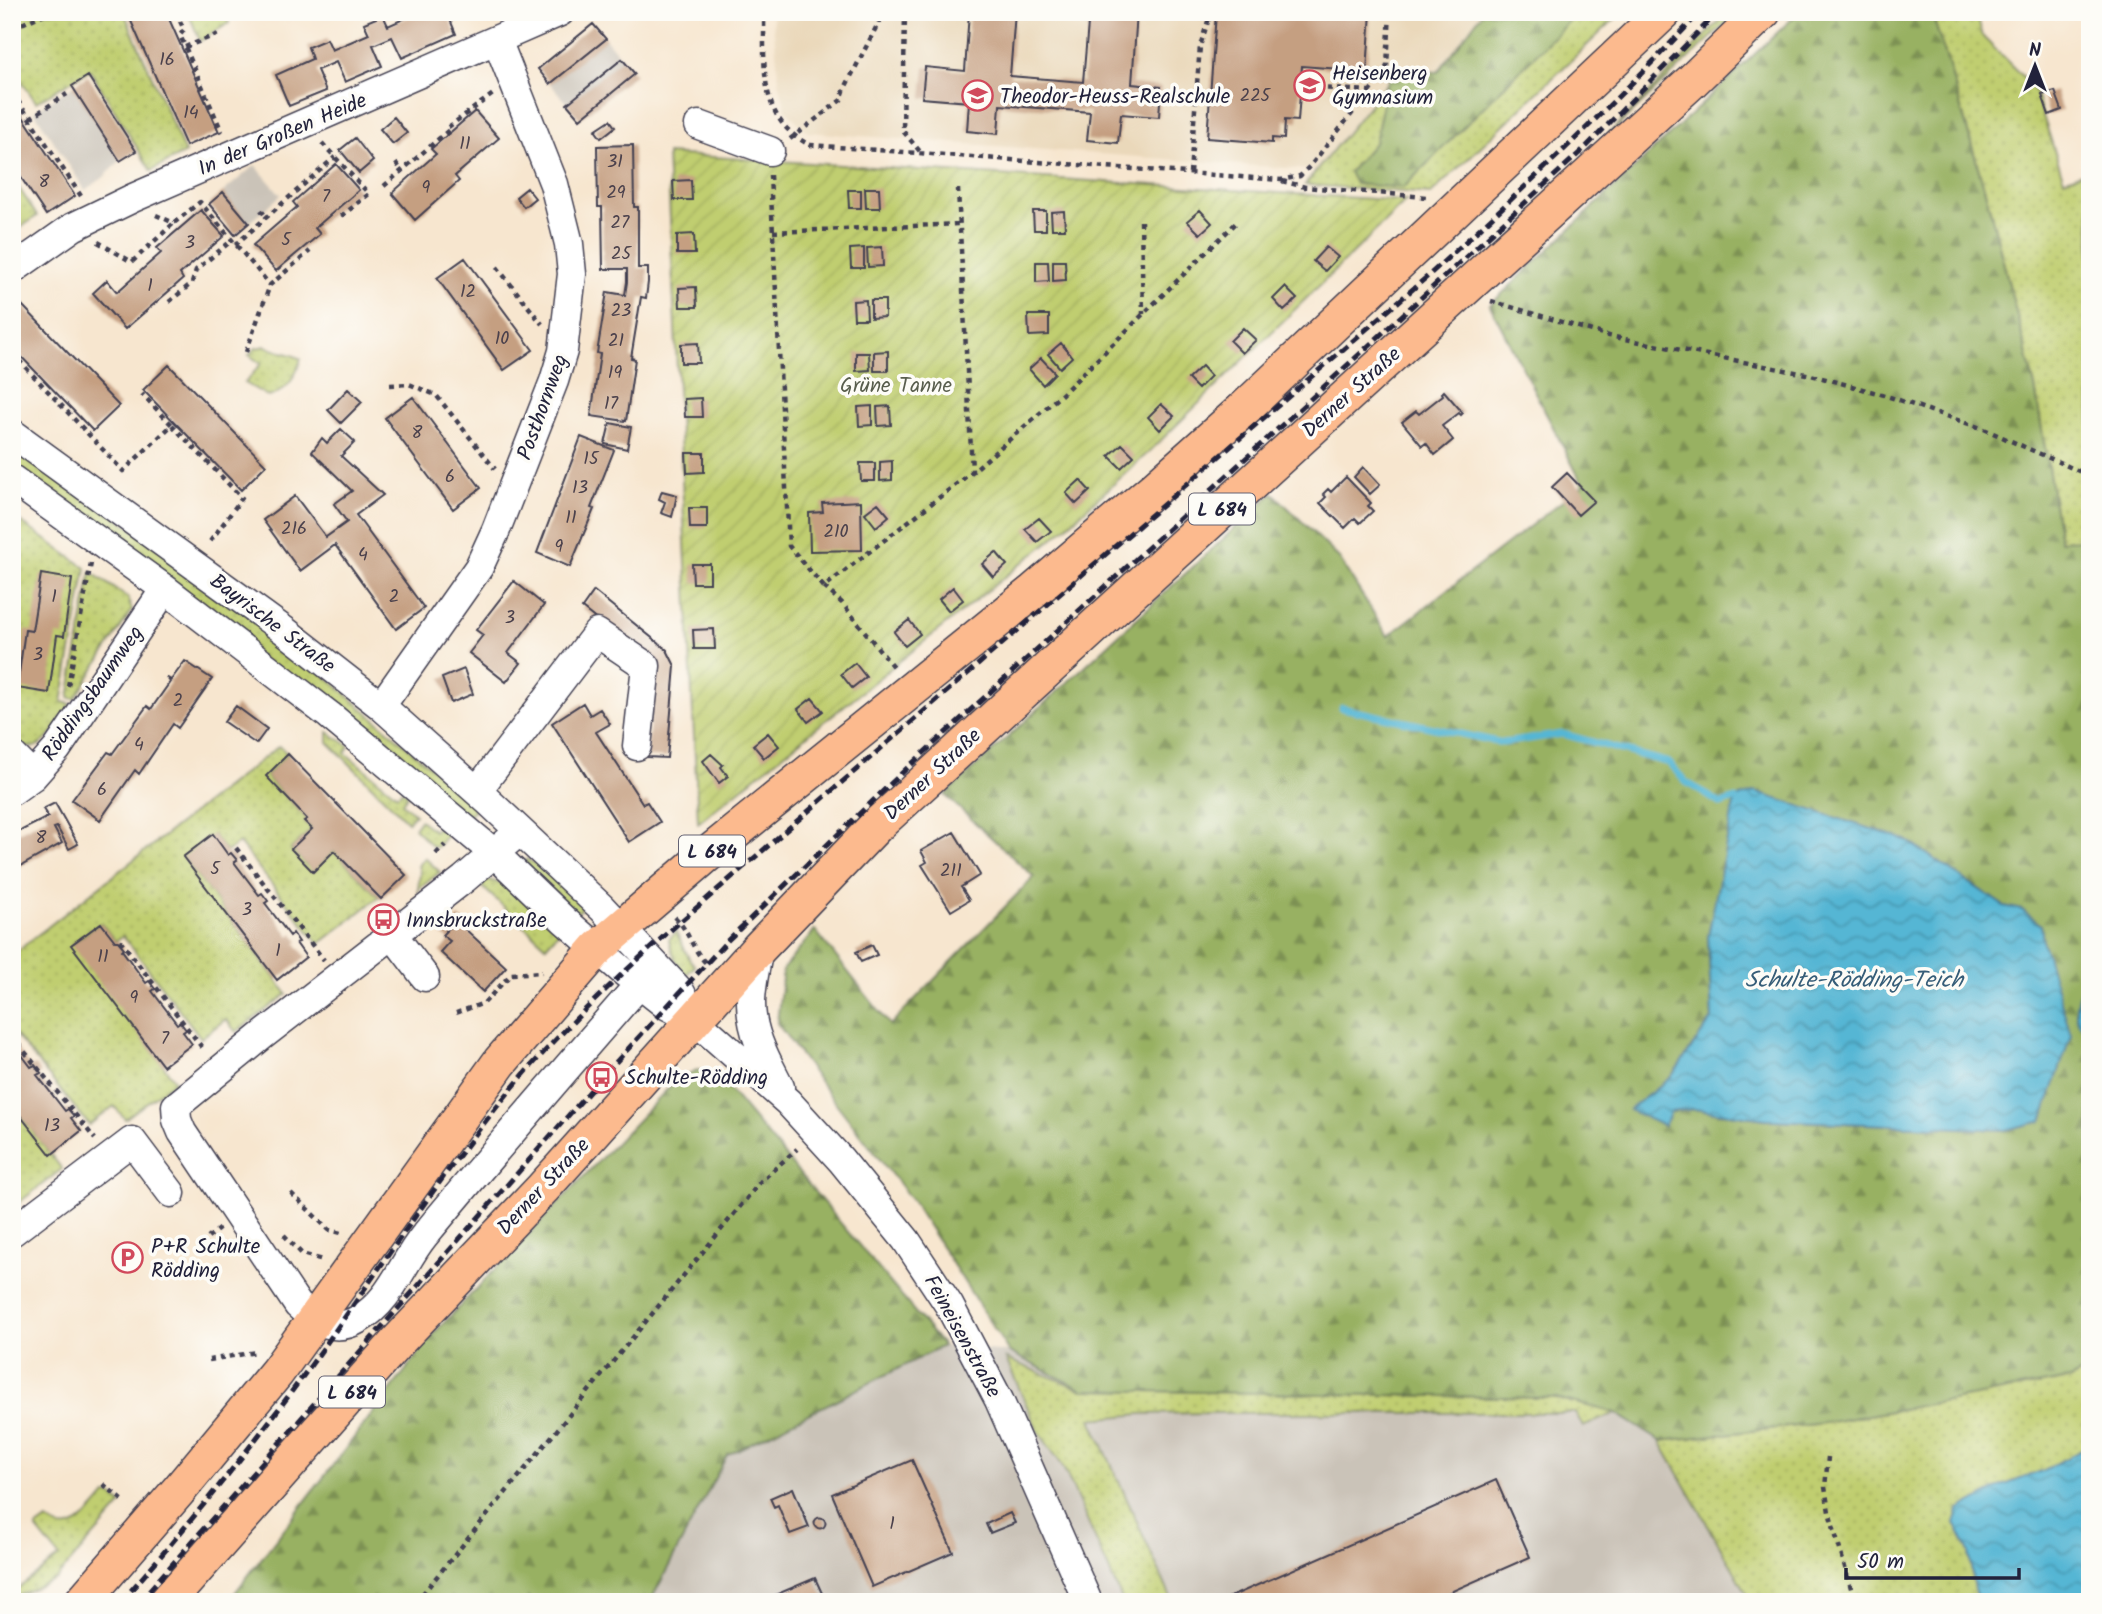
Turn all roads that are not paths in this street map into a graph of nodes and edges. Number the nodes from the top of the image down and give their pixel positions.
1 (560, 12) edge
2 (1664, 12) edge
3 (1763, 12) edge
4 (497, 40) junction
5 (699, 125) dead end
6 (781, 144) road end
7 (12, 270) edge
8 (12, 433) edge
9 (12, 479) edge
10 (165, 589) junction
11 (381, 706) junction
12 (637, 746) dead end
13 (12, 755) edge
14 (23, 783) edge
15 (477, 791) junction
16 (520, 831) junction
17 (494, 853) junction
18 (393, 935) junction
19 (609, 938) junction
20 (760, 948) junction
21 (647, 975) junction
22 (425, 977) dead end
23 (695, 1020) junction
24 (788, 1102) junction
25 (171, 1194) dead end
26 (12, 1232) edge
27 (314, 1320) junction
28 (82, 1602) edge
29 (167, 1602) edge
30 (1088, 1602) edge

1 - 4 street, In der Großen Heide
2 - 19 main road, L 684
3 - 20 main road, Derner Straße / L 684
4 - 7 street, In der Großen Heide
4 - 11 street, Posthornweg
5 - 6 street
8 - 11 street, Bayrische Straße
9 - 10 street, Bayrische Straße
10 - 14 street, Röddingsbaumweg
10 - 17 street, Bayrische Straße
11 - 15 street, Bayrische Straße
12 - 15 street
13 - 14 street
15 - 16 street, Bayrische Straße
16 - 17 street
16 - 19 street, Bayrische Straße
17 - 18 street
17 - 19 street, Bayrische Straße
18 - 22 street
18 - 27 street
19 - 21 street, Bayrische Straße
19 - 27 main road, L 684
20 - 23 main road, Derner Straße / L 684
20 - 24 street, Feineisenstraße
21 - 23 street, Bayrische Straße
21 - 27 street
23 - 24 street, Feineisenstraße
23 - 29 main road, Derner Straße / L 684
24 - 30 street, Feineisenstraße
25 - 26 street
27 - 28 main road, L 684

